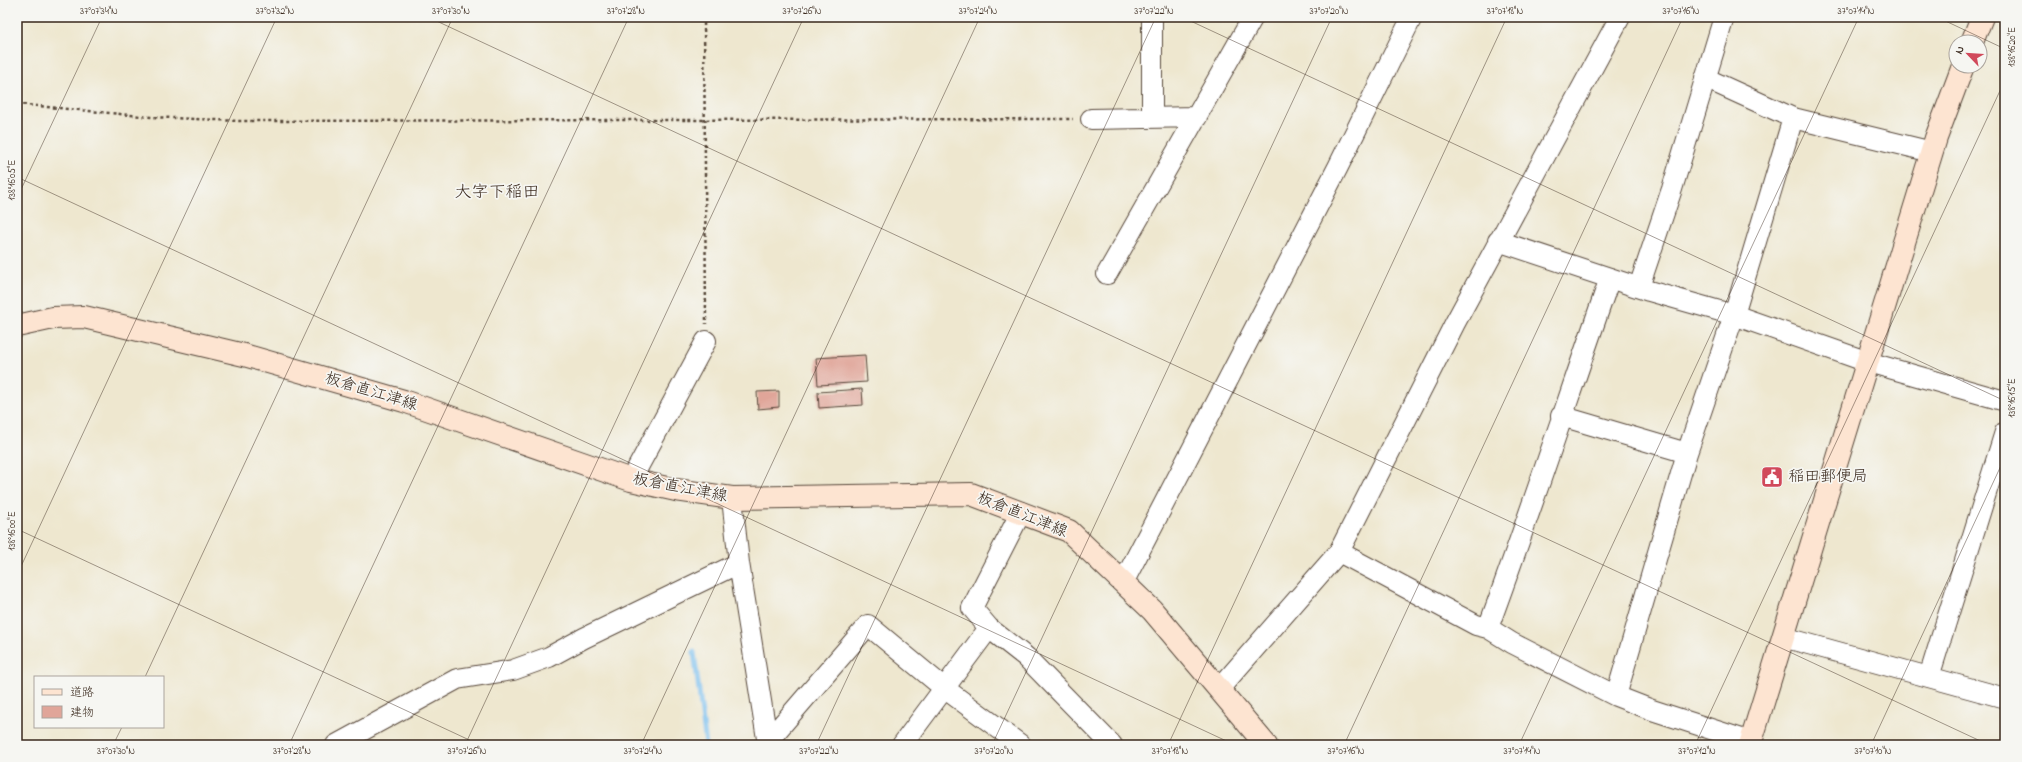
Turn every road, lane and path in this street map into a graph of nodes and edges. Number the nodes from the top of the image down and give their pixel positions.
1 (704, 17) edge
2 (1152, 17) edge
3 (1253, 17) edge
4 (1412, 17) edge
5 (1620, 17) edge
6 (1724, 17) edge
7 (1982, 17) edge
8 (1975, 34) edge
9 (1960, 74) edge
10 (1705, 78) junction
11 (17, 104) edge
12 (1197, 117) junction
13 (1152, 118) junction
14 (1793, 118) junction
15 (1091, 119) joint
16 (704, 120) junction
17 (1932, 152) junction
18 (1498, 241) junction
19 (1107, 274) dead end
20 (1610, 278) junction
21 (1639, 287) junction
22 (1734, 316) junction
23 (17, 326) edge
24 (706, 341) joint
25 (1868, 362) junction
26 (2005, 402) edge
27 (1561, 416) junction
28 (2005, 432) edge
29 (1687, 453) junction
30 (631, 480) junction
31 (732, 498) junction
32 (1021, 512) junction
33 (1339, 552) junction
34 (739, 563) junction
35 (1123, 583) junction
36 (989, 628) junction
37 (1488, 628) junction
38 (1783, 637) junction
39 (1929, 677) junction
40 (944, 688) junction
41 (1219, 689) junction
42 (1616, 696) junction
43 (2005, 698) edge
44 (768, 743) edge
45 (1751, 744) edge
46 (336, 745) edge
47 (902, 745) edge
48 (1021, 745) edge
49 (1112, 745) edge
50 (1266, 745) edge

1 - 16 path
2 - 13 street
3 - 12 street
4 - 35 street
5 - 18 street
6 - 10 street
7 - 8 main road
9 - 17 main road
10 - 14 street
10 - 21 street
11 - 16 path
12 - 13 street
12 - 19 street
13 - 15 street
14 - 17 street
14 - 22 street
15 - 16 path
16 - 24 path
17 - 25 main road
18 - 20 street
18 - 33 street
20 - 21 street
20 - 27 street
21 - 22 street
22 - 25 street
22 - 29 street
23 - 30 main road, 板倉直江津線
24 - 30 street
25 - 26 street
25 - 38 main road
27 - 29 street
27 - 37 street
28 - 39 street
29 - 42 street
30 - 31 main road, 板倉直江津線
31 - 32 main road, 板倉直江津線
31 - 34 street
32 - 35 main road, 板倉直江津線
32 - 36 street
33 - 37 street
33 - 41 street
34 - 44 street
34 - 46 street
35 - 41 main road, 板倉直江津線
36 - 40 street
36 - 49 street
37 - 42 street
38 - 39 street
38 - 45 main road
39 - 43 street
40 - 44 street
40 - 47 street
40 - 48 street
41 - 50 main road, 板倉直江津線
42 - 45 street

